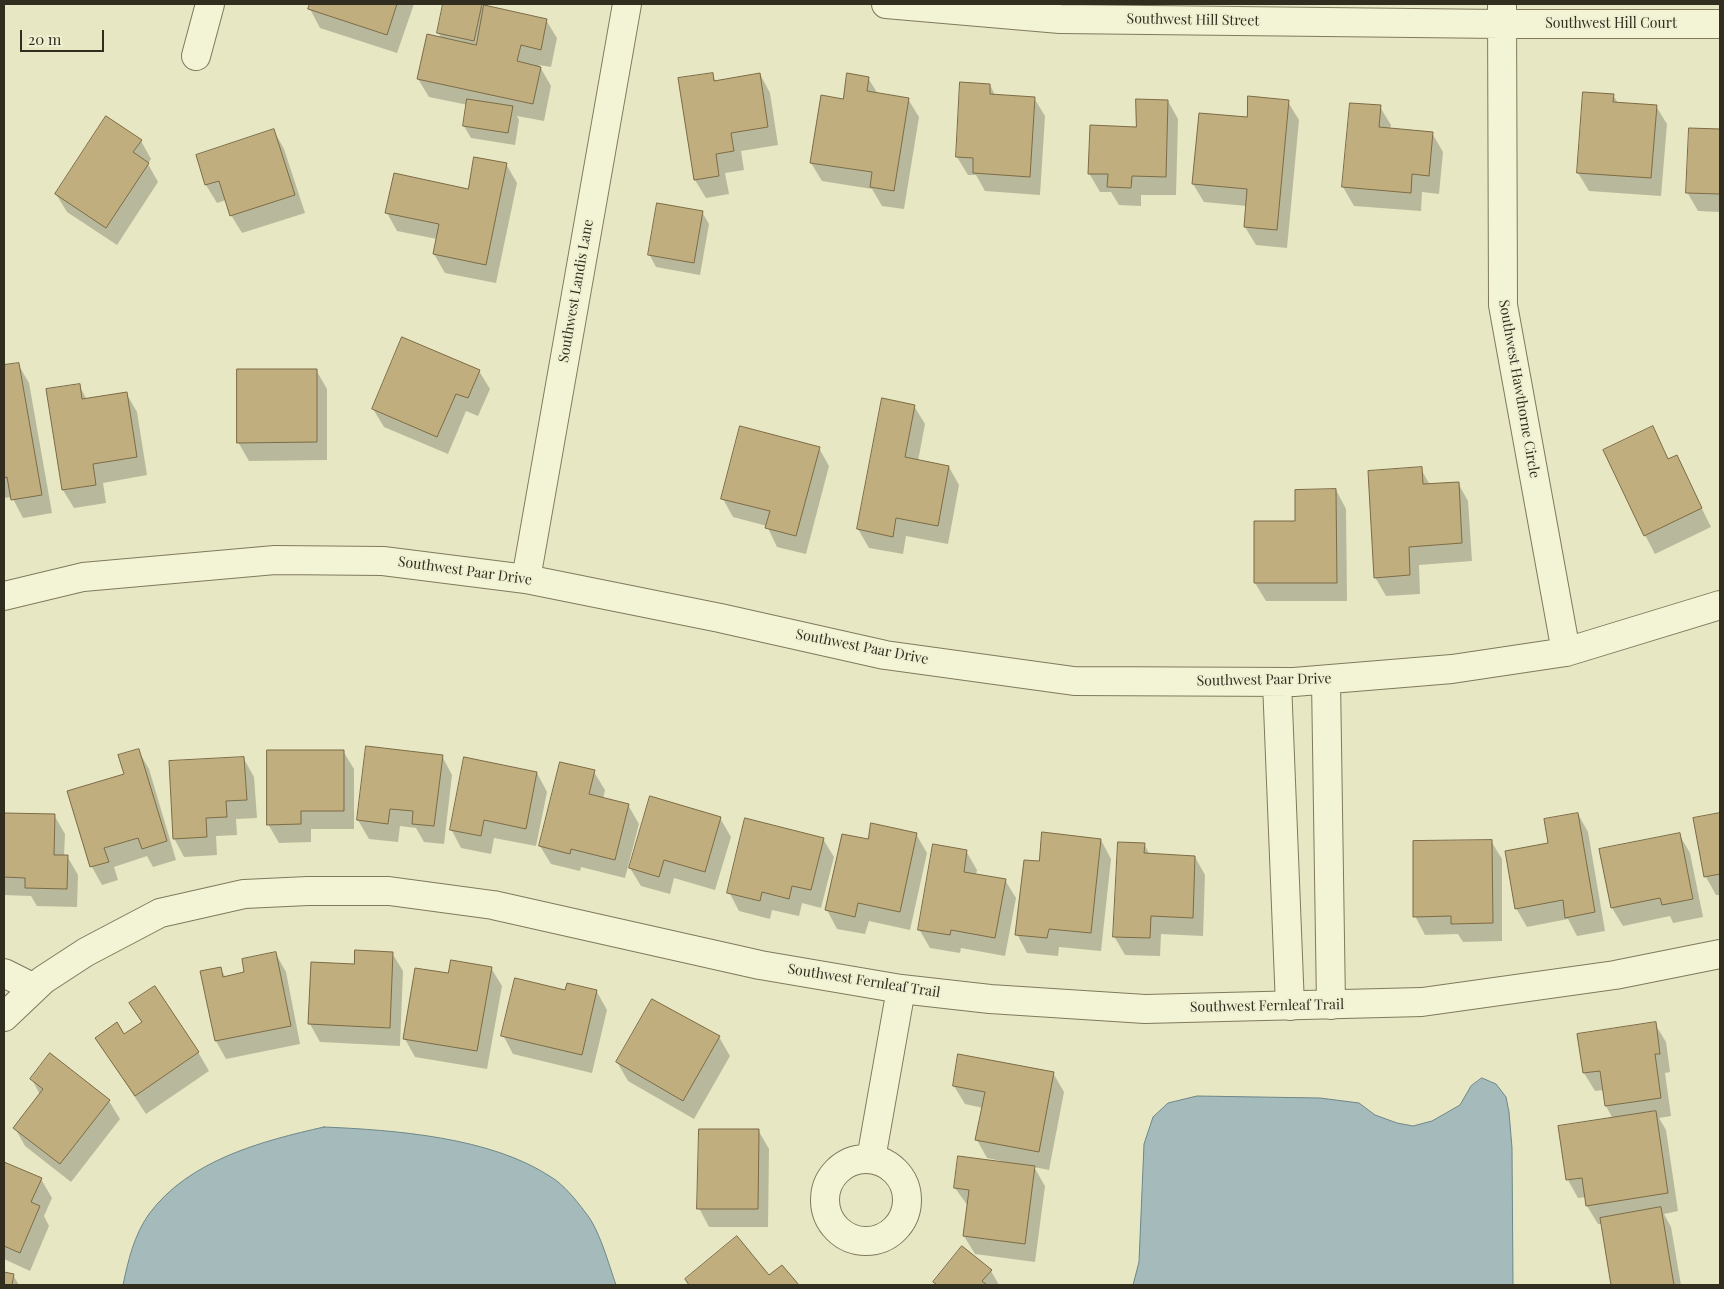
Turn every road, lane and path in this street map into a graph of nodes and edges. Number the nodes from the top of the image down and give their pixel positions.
1 (210, 4) edge
2 (627, 4) edge
3 (886, 4) edge
4 (1502, 14) edge
5 (1720, 24) edge
6 (196, 56) dead end
7 (526, 579) junction
8 (4, 596) edge
9 (1720, 605) edge
10 (1566, 652) junction
11 (1326, 680) junction
12 (1277, 682) junction
13 (1720, 954) edge
14 (4, 973) edge
15 (34, 988) junction
16 (901, 989) junction
17 (1331, 1005) junction
18 (1290, 1006) junction
19 (4, 1017) edge
20 (871, 1159) dead end

1 - 6 street
2 - 7 street, Southwest Landis Lane
3 - 4 street, Southwest Hill Street
4 - 5 street, Southwest Hill Court
4 - 10 street, Southwest Hawthorne Circle
7 - 8 street, Southwest Paar Drive
7 - 12 street, Southwest Paar Drive
9 - 10 street, Southwest Paar Drive
10 - 11 street, Southwest Paar Drive
11 - 12 street, Southwest Paar Drive
11 - 17 street
12 - 18 street
13 - 17 street, Southwest Fernleaf Trail
14 - 15 street
15 - 16 street, Southwest Fernleaf Trail
15 - 19 street, Southwest Fernleaf Trail
16 - 18 street, Southwest Fernleaf Trail
16 - 20 street
17 - 18 street, Southwest Fernleaf Trail

